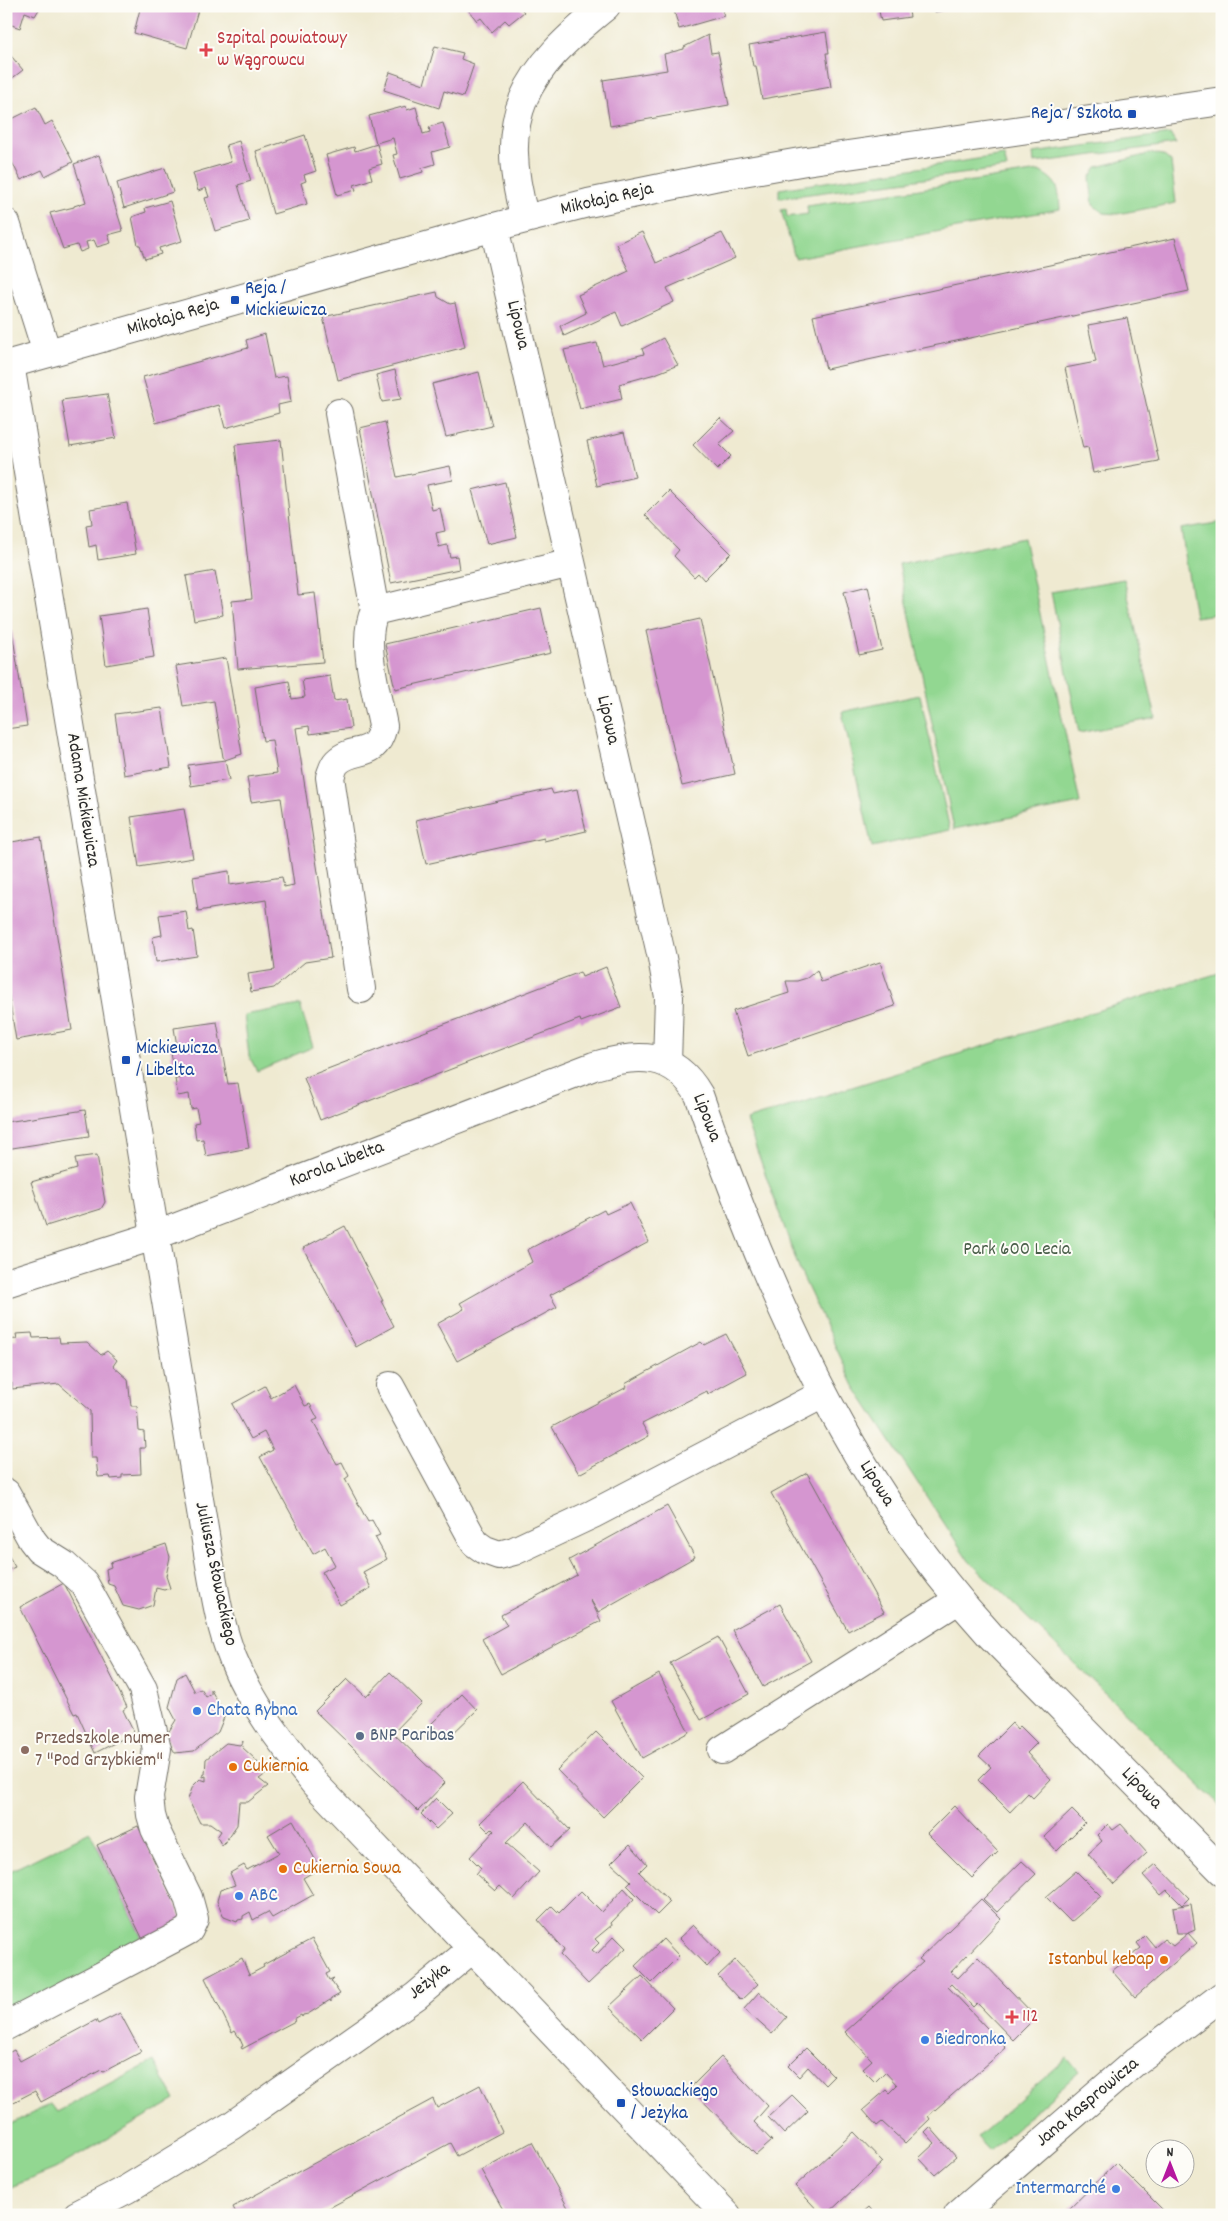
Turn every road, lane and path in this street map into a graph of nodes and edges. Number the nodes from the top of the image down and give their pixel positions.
1 (606, 6) edge
2 (1222, 101) edge
3 (524, 220) junction
4 (6, 223) edge
5 (494, 227) junction
6 (47, 353) junction
7 (8, 364) edge
8 (339, 413) dead end
9 (571, 563) junction
10 (375, 611) junction
11 (361, 989) dead end
12 (667, 1063) junction
13 (154, 1236) junction
14 (6, 1283) edge
15 (390, 1386) dead end
16 (823, 1394) junction
17 (6, 1493) edge
18 (958, 1600) junction
19 (722, 1750) dead end
20 (1222, 1871) edge
21 (473, 1948) junction
22 (1222, 1996) edge
23 (8, 2023) edge
24 (77, 2215) edge
25 (727, 2215) edge
26 (958, 2215) edge

1 - 3 street
2 - 3 street, Mikołaja Reja
3 - 5 street, Mikołaja Reja
4 - 6 street
5 - 6 street, Mikołaja Reja
5 - 9 street, Lipowa
6 - 7 street, Mikołaja Reja
7 - 13 street, Adama Mickiewicza
8 - 10 street
9 - 10 street
9 - 12 street, Lipowa
10 - 11 street
12 - 13 street, Karola Libelta
12 - 16 street, Lipowa
13 - 14 street, Karola Libelta
13 - 21 street, Juliusza Słowackiego
15 - 16 street
16 - 18 street, Lipowa
17 - 23 street
18 - 19 street
18 - 20 street, Lipowa
21 - 24 street, Jeżyka
21 - 25 street
22 - 26 street, Jana Kasprowicza

